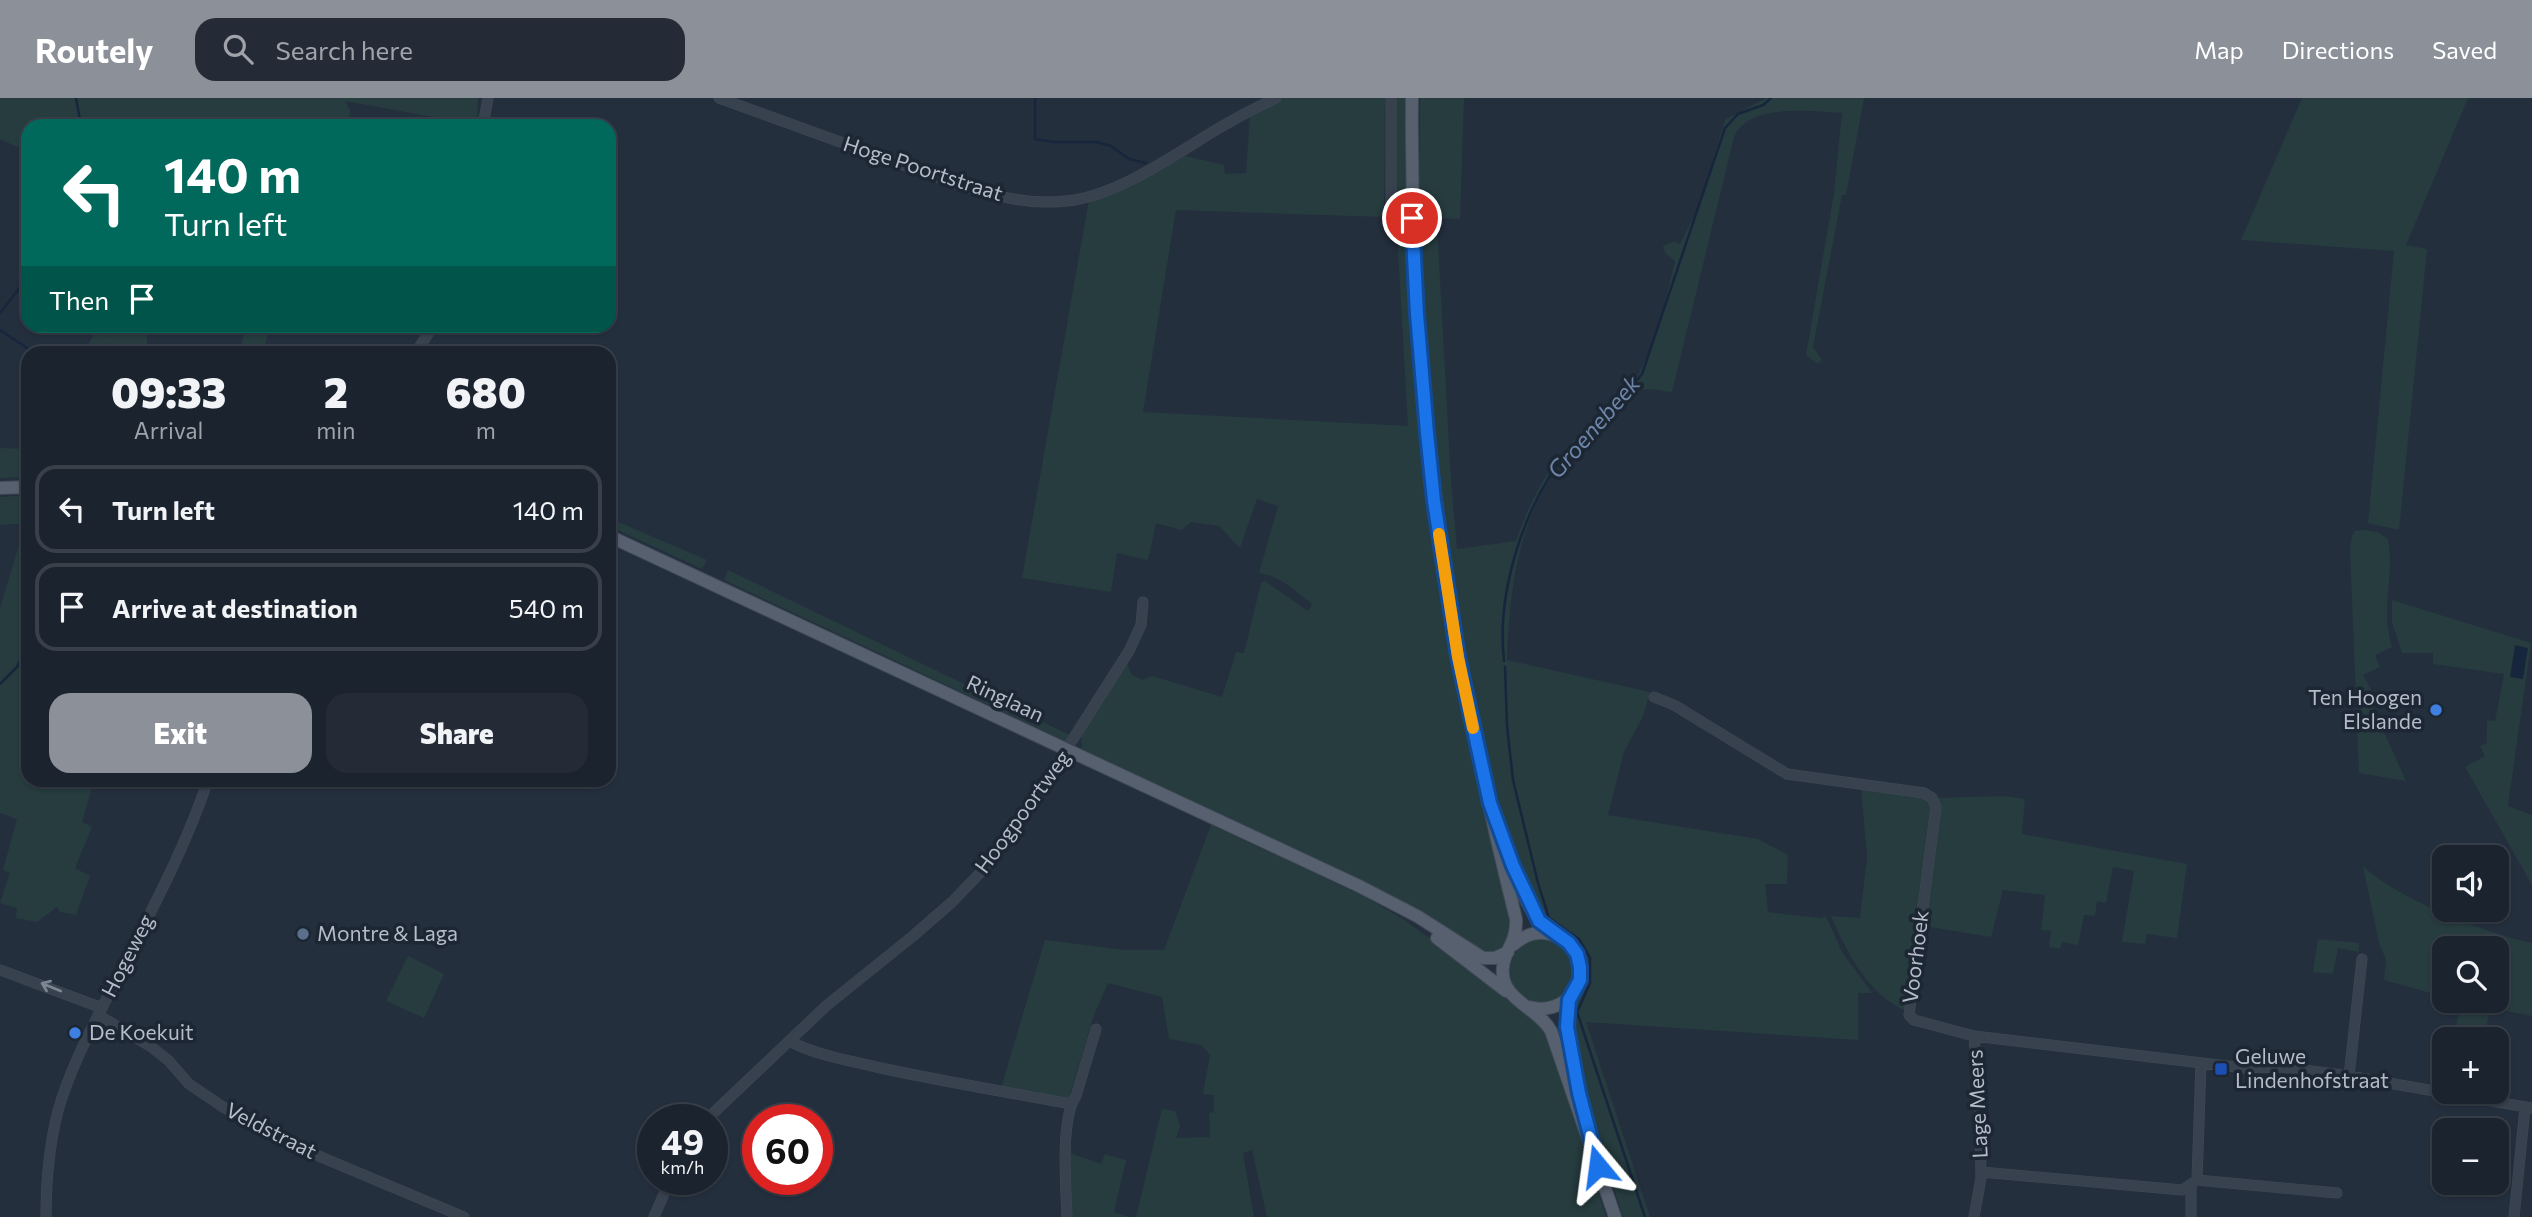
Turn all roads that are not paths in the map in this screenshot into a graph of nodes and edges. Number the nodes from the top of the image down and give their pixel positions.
1 (488, 98) edge
2 (719, 98) edge
3 (1276, 98) edge
4 (1391, 98) edge
5 (1412, 98) edge
6 (484, 119) edge
7 (1391, 207) dead end
8 (21, 487) edge
9 (0, 488) edge
10 (616, 539) edge
11 (1143, 602) dead end
12 (1654, 697) dead end
13 (1068, 750) junction
14 (205, 787) edge
15 (1490, 803) junction
16 (1384, 898) junction
17 (1558, 936) junction
18 (1510, 949) junction
19 (2362, 959) dead end
20 (0, 970) edge
21 (1512, 997) junction
22 (1569, 1000) junction
23 (1525, 1007) junction
24 (100, 1011) junction
25 (1096, 1029) dead end
26 (1974, 1037) junction
27 (789, 1041) junction
28 (2201, 1063) junction
29 (2349, 1076) junction
30 (723, 1104) edge
31 (1071, 1104) junction
32 (2529, 1108) edge
33 (1591, 1144) junction
34 (1981, 1171) junction
35 (2194, 1183) junction
36 (2337, 1193) dead end
37 (664, 1195) edge
38 (46, 1217) edge
39 (464, 1217) edge
40 (654, 1217) edge
41 (1067, 1217) edge
42 (1615, 1217) edge
43 (1974, 1217) edge
44 (2191, 1217) edge
45 (2514, 1217) edge

1 - 6 street
2 - 3 street, Hoge Poortstraat
4 - 7 street
5 - 15 main road
8 - 9 main road
10 - 13 main road, Ringlaan
11 - 13 street, Hoogpoortweg
12 - 26 street, Voorhoek
13 - 16 main road, Ringlaan
13 - 27 street, Hoogpoortweg
14 - 24 street, Hogeweg
15 - 17 main road
15 - 18 main road
16 - 18 main road, Ringlaan
16 - 21 main road, Ringlaan
17 - 18 main road
17 - 22 main road
18 - 21 main road
19 - 29 street
24 -> 20 street, Veldstraat
21 - 23 main road
22 - 23 main road
22 - 33 main road
23 - 33 main road
24 - 38 street, Hogeweg
24 - 39 street, Veldstraat
25 - 31 street
26 - 28 street, Voorhoek
26 - 34 street, Lage Meers
27 - 30 street, Hoogpoortweg
27 - 31 street
28 - 29 street, Voorhoek
28 - 35 street
29 - 32 street, Voorhoek
31 - 41 street
32 - 45 street
33 - 42 main road
34 - 35 street, Lage Meers
34 - 43 street, Lage Meers
35 - 36 street, Lage Meers
35 - 44 street
37 - 40 street

